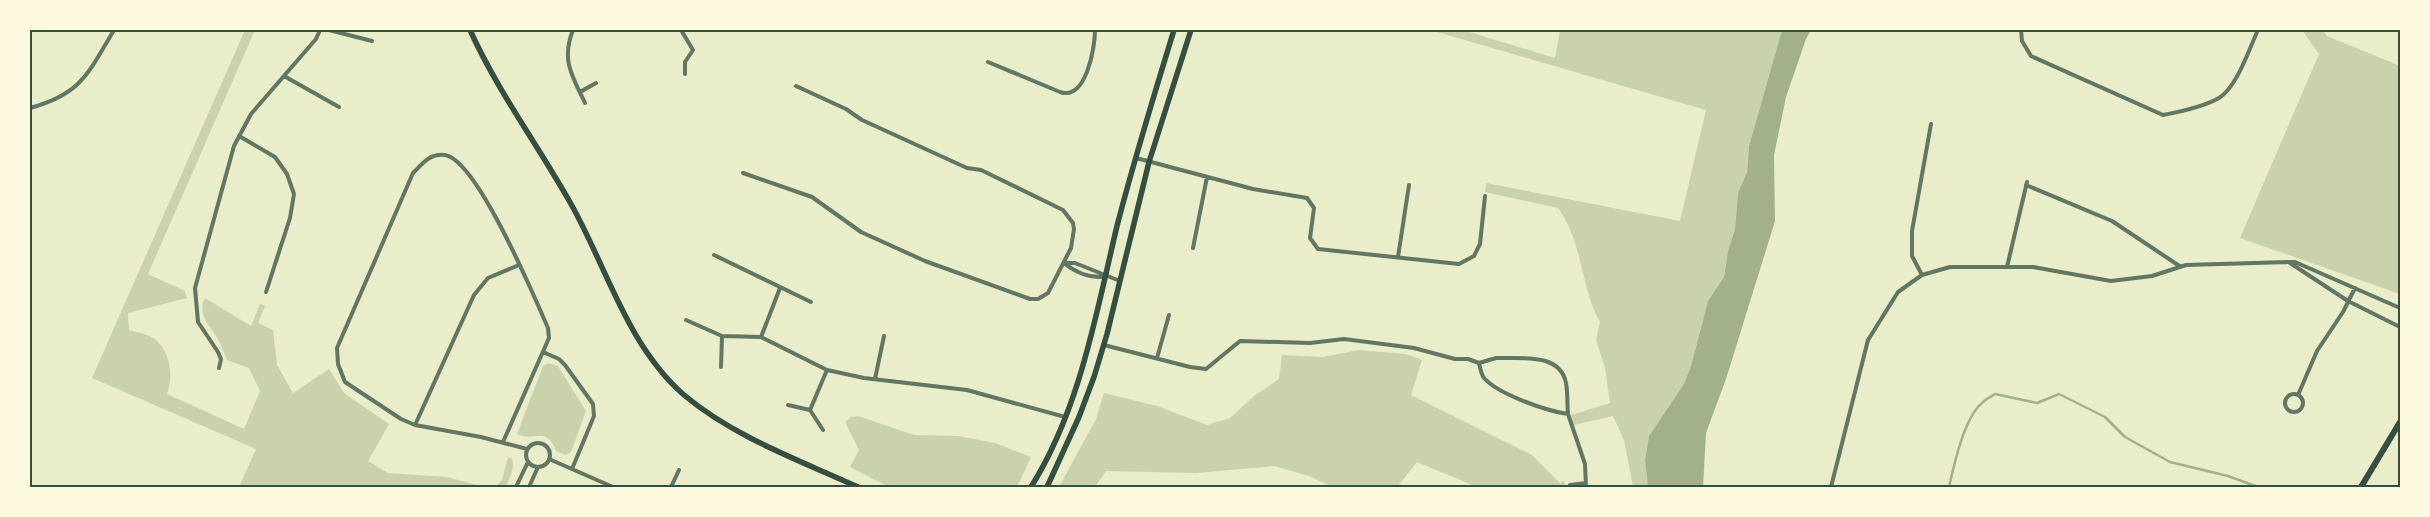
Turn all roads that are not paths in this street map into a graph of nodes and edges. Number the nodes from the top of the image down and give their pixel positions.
1 (114, 30) edge
2 (320, 30) edge
3 (329, 30) edge
4 (470, 30) edge
5 (573, 30) edge
6 (681, 30) edge
7 (1095, 30) edge
8 (1174, 30) edge
9 (1191, 30) edge
10 (2021, 30) edge
11 (2258, 30) edge
12 (372, 42) dead end
13 (988, 62) dead end
14 (685, 74) dead end
15 (284, 76) junction
16 (596, 83) dead end
17 (796, 86) dead end
18 (580, 92) junction
19 (585, 103) dead end
20 (339, 107) dead end
21 (30, 108) edge
22 (1931, 124) dead end
23 (239, 136) junction
24 (1134, 158) junction
25 (1149, 162) junction
26 (743, 173) dead end
27 (1207, 176) junction
28 (1409, 185) dead end
29 (1486, 196) dead end
30 (1193, 248) dead end
31 (714, 255) dead end
32 (1398, 257) junction
33 (2288, 262) junction
34 (1064, 263) junction
35 (519, 265) junction
36 (2007, 267) junction
37 (2181, 267) junction
38 (1922, 275) junction
39 (1105, 277) junction
40 (1120, 281) junction
41 (780, 288) junction
42 (2355, 288) junction
43 (266, 292) dead end
44 (2348, 301) junction
45 (811, 302) dead end
46 (2400, 308) edge
47 (1169, 315) dead end
48 (686, 320) dead end
49 (2400, 326) edge
50 (722, 336) junction
51 (884, 336) dead end
52 (761, 337) junction
53 (1104, 345) junction
54 (543, 352) junction
55 (1157, 358) junction
56 (1479, 363) junction
57 (720, 367) dead end
58 (219, 368) dead end
59 (827, 370) junction
60 (875, 379) junction
61 (2298, 395) junction
62 (788, 405) dead end
63 (810, 410) junction
64 (1568, 414) junction
65 (1064, 417) junction
66 (2400, 422) edge
67 (415, 425) junction
68 (823, 430) dead end
69 (503, 442) junction
70 (527, 449) junction
71 (549, 459) junction
72 (528, 462) junction
73 (538, 466) junction
74 (572, 468) junction
75 (679, 470) dead end
76 (1570, 485) dead end
77 (1586, 485) edge
78 (516, 487) edge
79 (529, 487) edge
80 (613, 487) edge
81 (671, 487) edge
82 (858, 487) edge
83 (1031, 487) edge
84 (1047, 487) edge
85 (1831, 487) edge
86 (2361, 487) edge

1 - 21 street
2 - 15 street
3 - 12 street
4 - 82 main road
5 - 18 street
6 - 14 street
7 - 13 street
8 - 24 main road
9 - 25 main road
10 - 11 street
15 - 20 street
15 - 23 street
16 - 18 street
17 - 34 street
18 - 19 street
22 - 38 street
23 - 43 street
23 - 58 street
24 - 25 street
24 - 39 main road
25 - 27 street
25 - 40 main road
26 - 34 street
27 - 30 street
27 - 32 street
28 - 32 street
29 - 32 street
31 - 41 street
33 - 37 street
33 - 42 street
33 - 44 street
34 - 39 street
34 - 39 street
35 - 54 street
35 - 67 street
35 - 67 street
36 - 37 street
36 - 37 street
36 - 38 street
38 - 85 street
39 - 40 street
39 - 65 main road
40 - 53 main road
41 - 45 street
41 - 52 street
42 - 44 street
42 - 46 street
44 - 49 street
44 - 61 street
47 - 55 street
48 - 50 street
50 - 52 street
50 - 57 street
51 - 60 street
52 - 59 street
53 - 55 street
53 - 84 main road
54 - 69 street
54 - 74 street
55 - 56 street
56 - 64 street
56 - 64 street
59 - 60 street
59 - 63 street
60 - 65 street
61 - 61 street
62 - 63 street
63 - 68 street
64 - 77 street
65 - 83 main road
66 - 86 main road
67 - 69 street
69 - 70 street
70 - 71 street
70 - 72 street
71 - 73 street
71 - 74 street
72 - 73 street
72 - 78 street
73 - 79 street
74 - 80 street
75 - 81 street
76 - 77 street

